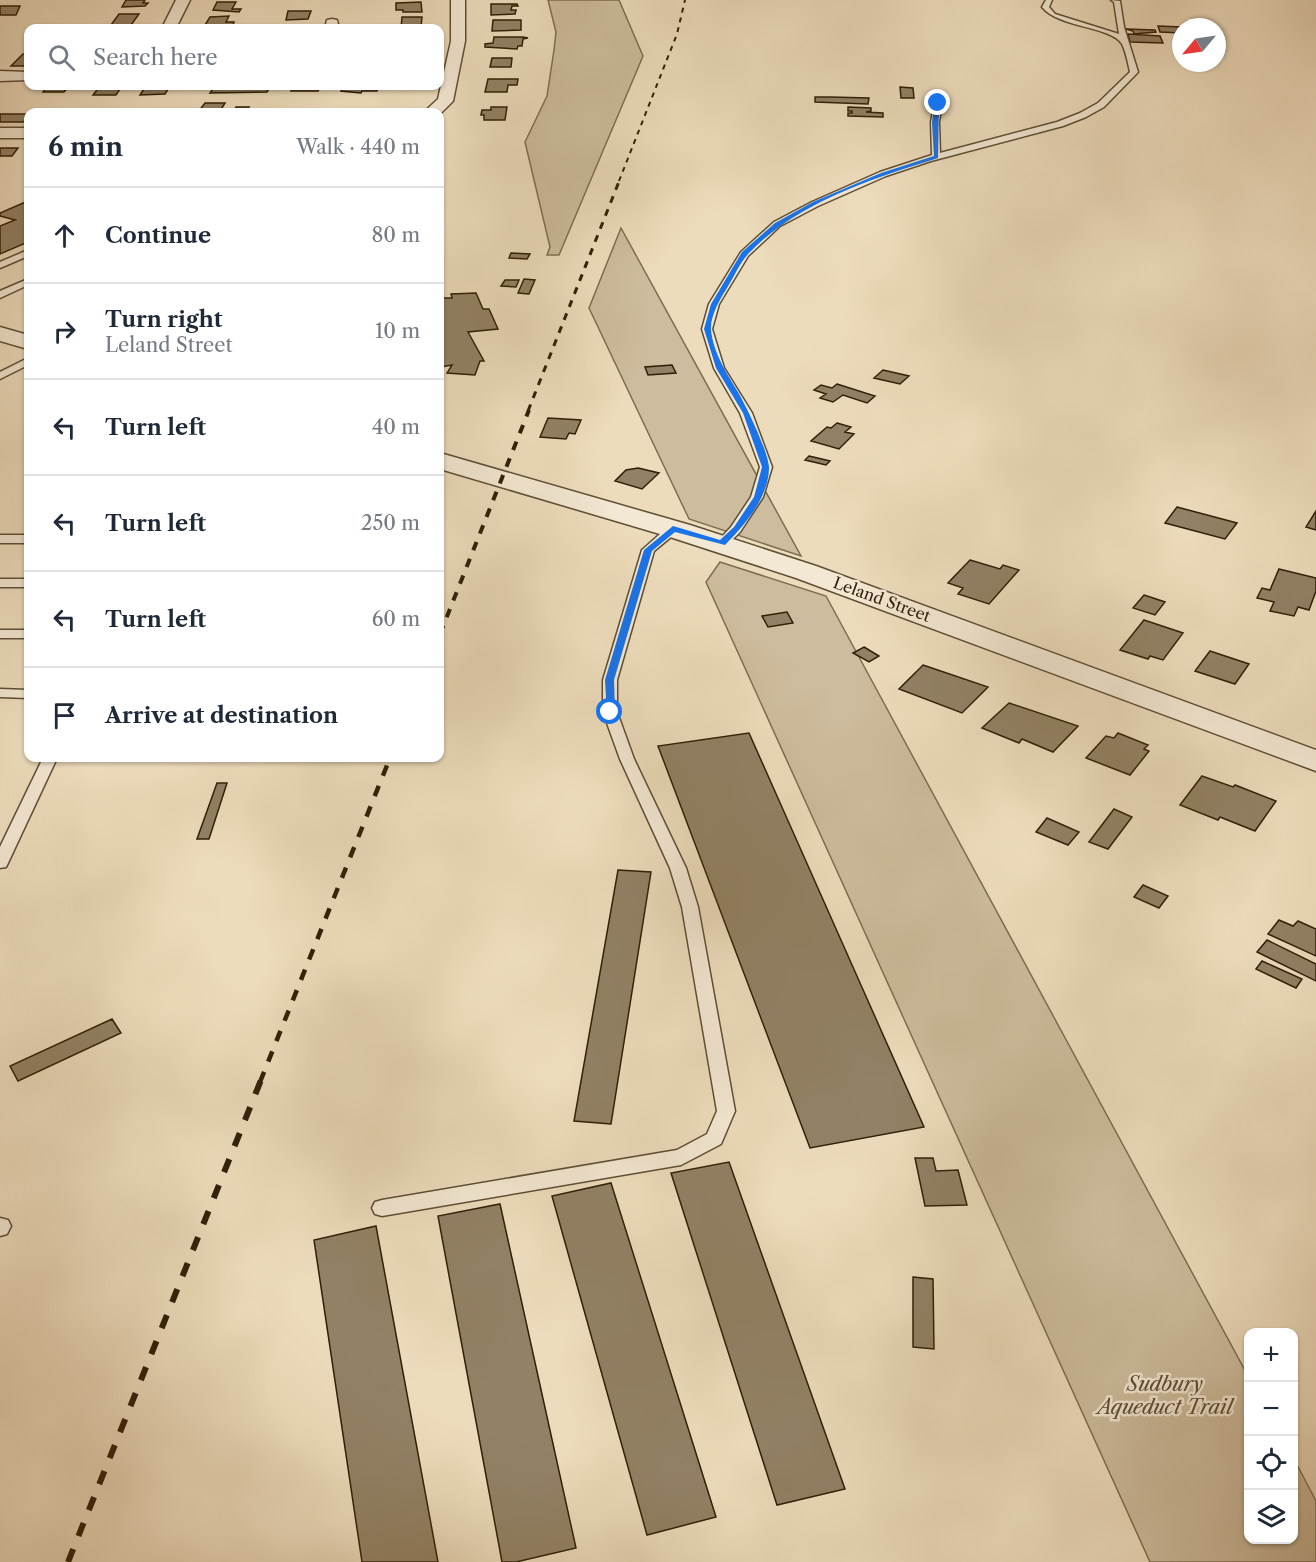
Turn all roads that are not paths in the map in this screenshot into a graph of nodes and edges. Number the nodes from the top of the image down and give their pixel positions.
1 (183, 0) edge
2 (458, 0) edge
3 (1049, 0) edge
4 (1114, 0) edge
5 (171, 24) edge
6 (1125, 43) junction
7 (445, 74) edge
8 (0, 76) edge
9 (24, 76) edge
10 (938, 103) dead end
11 (436, 108) edge
12 (24, 133) edge
13 (0, 134) edge
14 (936, 157) junction
15 (24, 255) edge
16 (0, 265) edge
17 (24, 284) edge
18 (0, 295) edge
19 (0, 334) edge
20 (24, 341) edge
21 (24, 363) edge
22 (0, 376) edge
23 (444, 461) edge
24 (673, 529) junction
25 (0, 539) edge
26 (24, 539) edge
27 (722, 543) junction
28 (0, 583) edge
29 (24, 584) edge
30 (0, 634) edge
31 (24, 634) edge
32 (0, 693) edge
33 (24, 694) edge
34 (1316, 761) edge
35 (48, 762) edge
36 (0, 863) edge
37 (382, 1208) dead end

1 - 5 street
2 - 7 street
3 - 6 lane
4 - 6 lane
6 - 14 lane
7 - 11 street
8 - 9 street
10 - 14 lane
12 - 13 street
14 - 27 lane
15 - 16 lane
17 - 18 lane
19 - 20 street
21 - 22 lane
23 - 24 street, Leland Street
24 - 27 street, Leland Street
24 - 37 lane
25 - 26 lane
27 - 34 street, Leland Street
28 - 29 lane
30 - 31 lane
32 - 33 lane
35 - 36 lane

